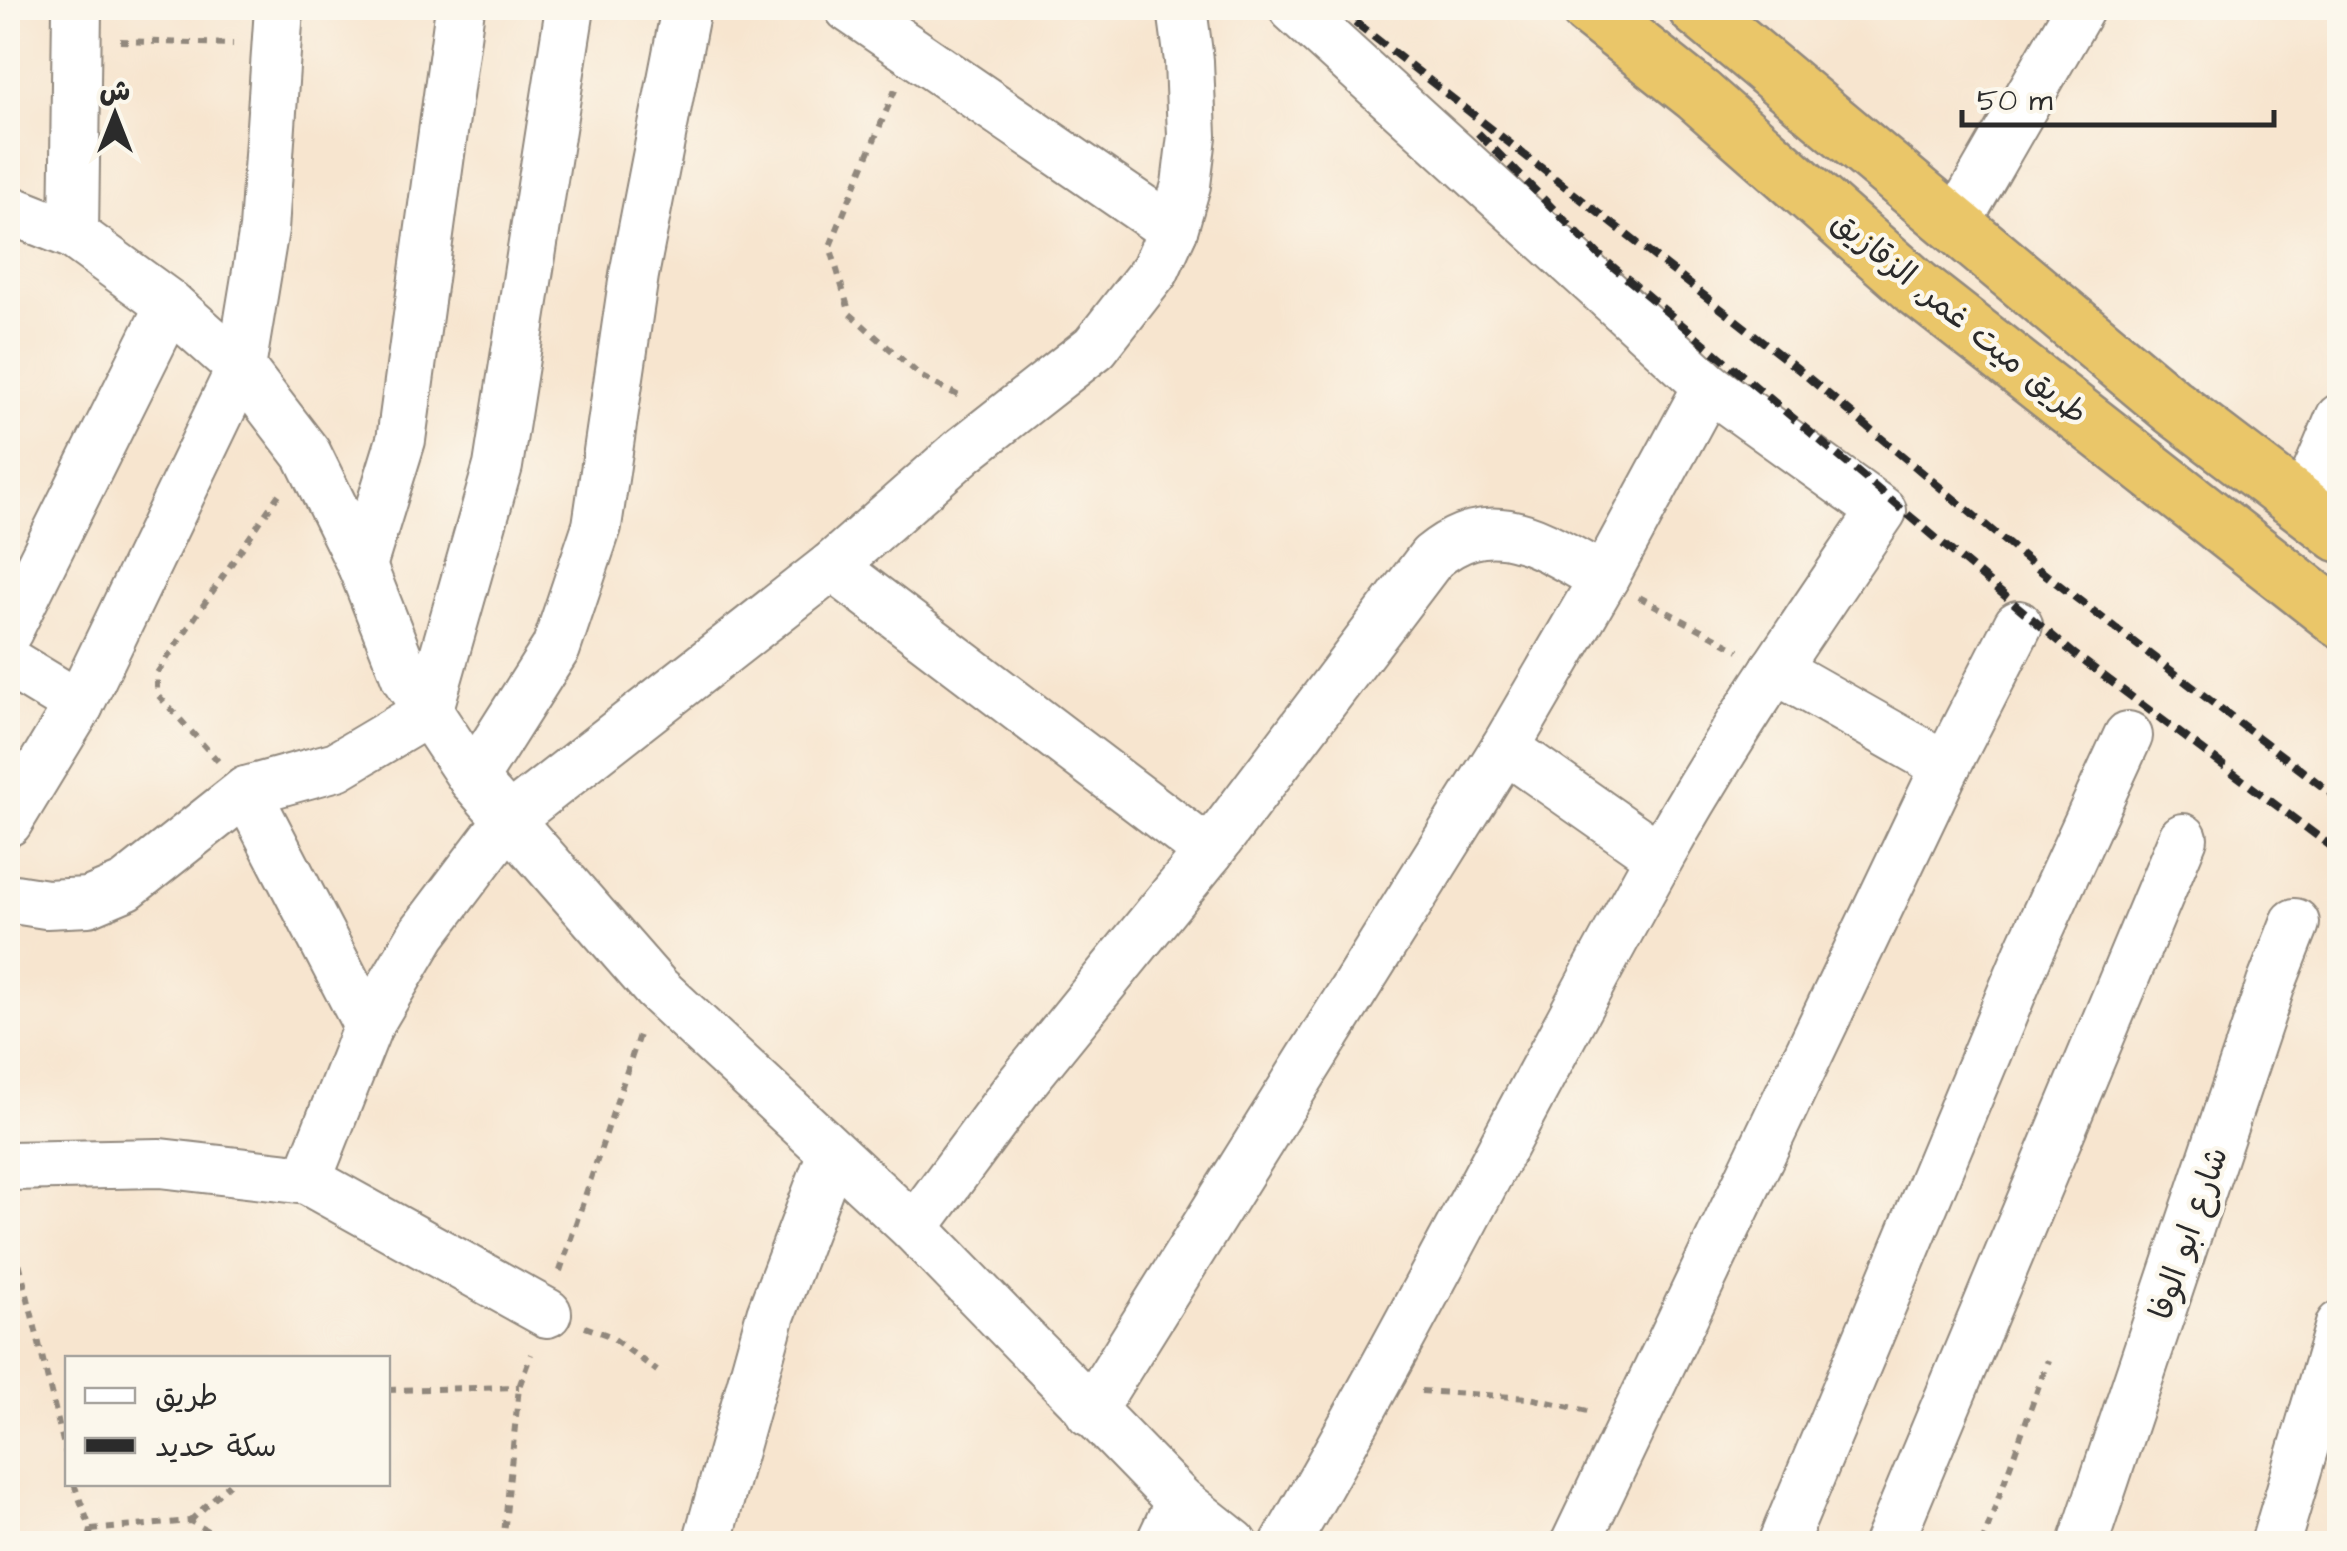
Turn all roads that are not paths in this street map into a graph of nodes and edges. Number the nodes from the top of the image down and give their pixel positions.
1 (460, 8) edge
2 (570, 8) edge
3 (686, 8) edge
4 (849, 8) edge
5 (1293, 8) edge
6 (1588, 8) edge
7 (1696, 8) edge
8 (2080, 8) edge
9 (1177, 10) edge
10 (78, 24) edge
11 (278, 26) edge
12 (8, 209) edge
13 (1955, 225) junction
14 (1173, 230) junction
15 (74, 235) junction
16 (170, 304) junction
17 (241, 368) junction
18 (1708, 386) junction
19 (2340, 418) edge
20 (2321, 520) edge
21 (362, 566) junction
22 (832, 566) junction
23 (1604, 578) junction
24 (2340, 619) edge
25 (2018, 625) dead end
26 (8, 631) edge
27 (8, 662) edge
28 (1775, 669) junction
29 (79, 705) junction
30 (428, 712) junction
31 (2128, 736) dead end
32 (1505, 748) junction
33 (1946, 766) junction
34 (474, 779) junction
35 (246, 790) junction
36 (509, 819) junction
37 (8, 822) edge
38 (2183, 838) dead end
39 (1208, 852) junction
40 (1660, 856) junction
41 (8, 898) edge
42 (2295, 923) dead end
43 (368, 1026) junction
44 (832, 1152) junction
45 (8, 1166) edge
46 (307, 1180) junction
47 (914, 1228) junction
48 (546, 1313) road end
49 (2340, 1325) edge
50 (1090, 1412) junction
51 (1180, 1500) junction
52 (707, 1544) edge
53 (1160, 1544) edge
54 (1234, 1544) edge
55 (1285, 1544) edge
56 (1575, 1544) edge
57 (1782, 1544) edge
58 (1888, 1544) edge
59 (2083, 1544) edge
60 (2275, 1544) edge

1 - 21 street
2 - 30 street
3 - 34 street
4 - 14 street
5 - 18 street
6 - 24 highway, طريق ميت غمر, الزقازيق
7 - 13 highway, طريق ميت غمر, الزقازيق
8 - 13 street
9 - 14 street
10 - 15 street
11 - 17 street
12 - 15 street
13 - 20 highway, طريق ميت غمر, الزقازيق
14 - 22 street
15 - 16 street
16 - 17 street
16 - 26 street
17 - 21 street
17 - 29 street
18 - 23 street
18 - 28 street
19 - 20 street
21 - 30 street
22 - 36 street
22 - 39 street
23 - 32 street
23 - 39 street
25 - 33 street
27 - 29 street
28 - 33 street
28 - 40 street
29 - 37 street
30 - 34 street
30 - 35 street
31 - 57 street
32 - 40 street
32 - 50 street
33 - 56 street
34 - 36 street
35 - 41 street
35 - 43 street
36 - 43 street
36 - 44 street
38 - 58 street
39 - 47 street
40 - 55 street
42 - 59 street, شارع ابو الوفا
43 - 46 street
44 - 47 street
44 - 52 street
45 - 46 street
46 - 48 street
47 - 50 street
49 - 60 street
50 - 51 street
51 - 53 street
51 - 54 street

